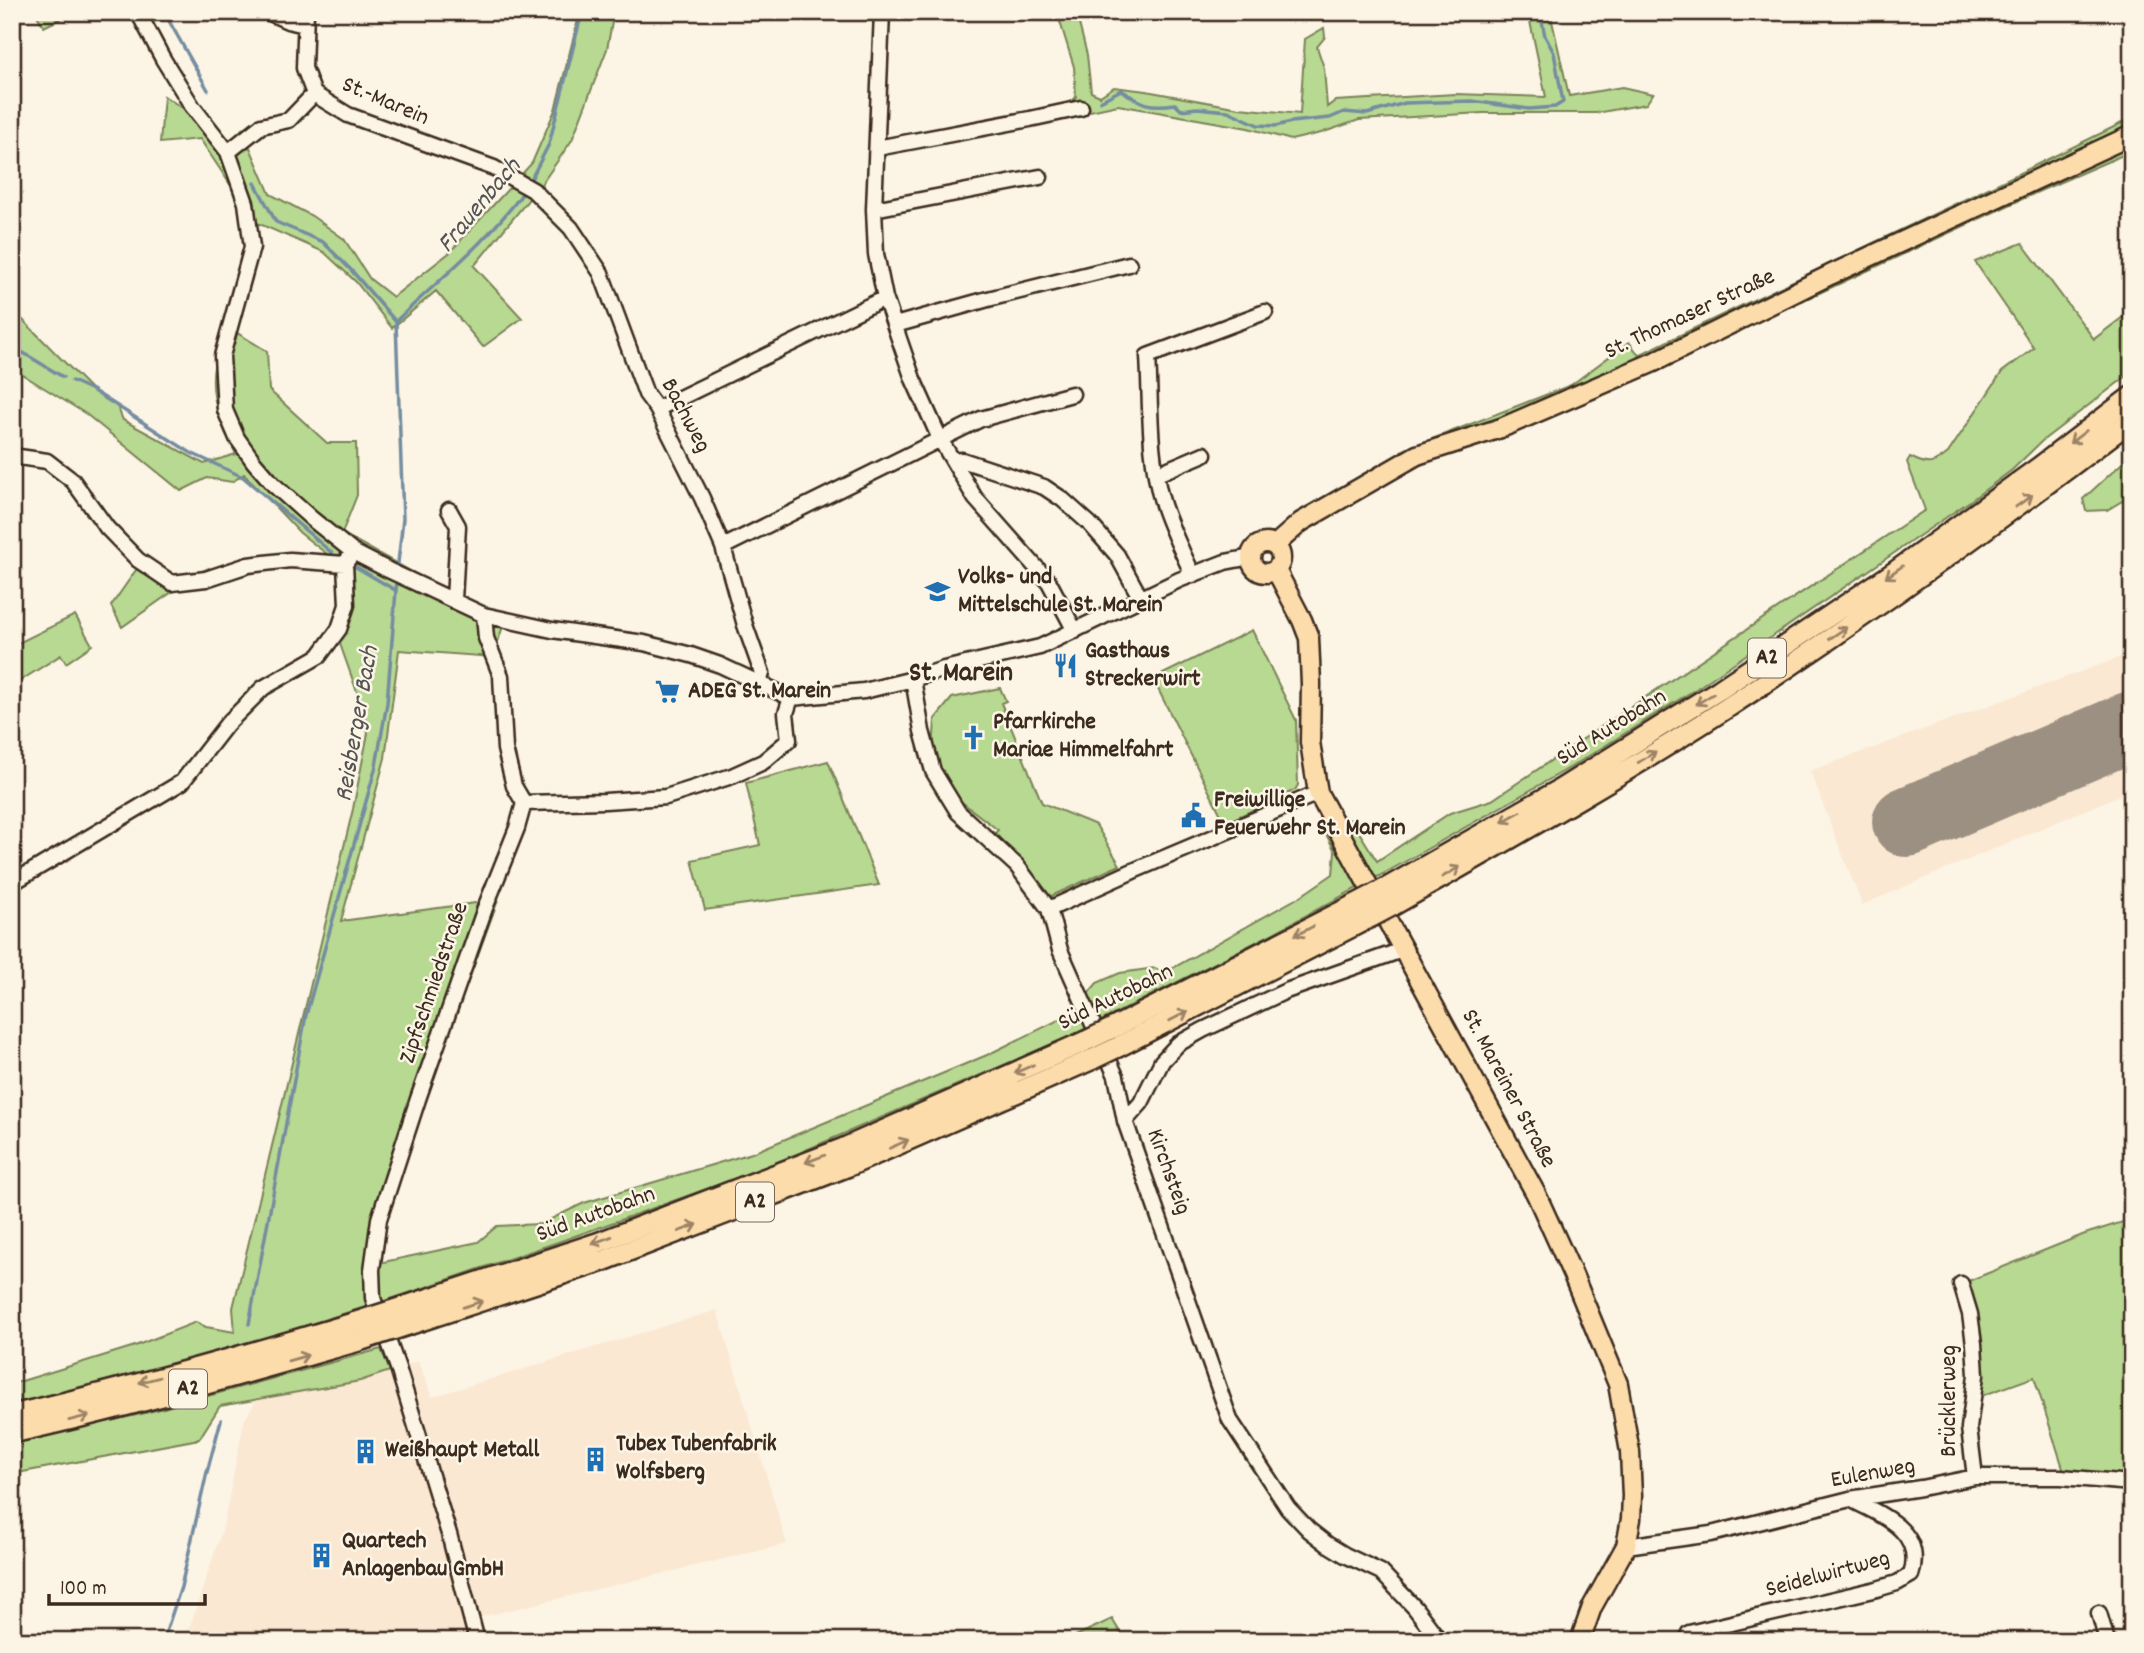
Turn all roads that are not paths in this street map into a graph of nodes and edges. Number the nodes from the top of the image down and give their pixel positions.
1 (138, 12) edge
2 (268, 12) edge
3 (882, 12) edge
4 (305, 19) edge
5 (314, 94) junction
6 (1081, 108) dead end
7 (2132, 135) edge
8 (877, 148) junction
9 (228, 152) junction
10 (1040, 177) dead end
11 (533, 190) joint
12 (874, 209) junction
13 (1129, 264) dead end
14 (885, 298) junction
15 (1265, 312) dead end
16 (895, 326) junction
17 (1072, 394) dead end
18 (2132, 396) edge
19 (657, 409) junction
20 (2132, 420) edge
21 (940, 439) junction
22 (1203, 454) dead end
23 (12, 456) edge
24 (953, 461) junction
25 (1157, 474) junction
26 (449, 510) dead end
27 (1275, 545) junction
28 (723, 547) junction
29 (1251, 557) junction
30 (349, 558) junction
31 (1276, 570) junction
32 (1193, 575) junction
33 (1140, 597) junction
34 (454, 600) junction
35 (484, 615) junction
36 (1075, 631) junction
37 (913, 679) junction
38 (759, 682) junction
39 (791, 698) junction
40 (1318, 793) junction
41 (524, 803) junction
42 (12, 883) edge
43 (1387, 898) junction
44 (1049, 909) junction
45 (1405, 949) junction
46 (1125, 1121) junction
47 (1961, 1284) dead end
48 (359, 1331) junction
49 (12, 1415) edge
50 (12, 1433) edge
51 (1975, 1477) junction
52 (2132, 1483) edge
53 (1850, 1499) junction
54 (1626, 1546) junction
55 (2099, 1613) dead end
56 (1689, 1633) dead end
57 (477, 1641) edge
58 (1440, 1641) edge
59 (1580, 1641) edge
60 (2107, 1641) edge

1 - 9 street
2 - 4 street
3 - 8 street
4 - 5 street, St.-Marein
5 - 9 street
5 - 11 street, St.-Marein
6 - 8 street
7 - 27 main road, St. Thomaser Straße
8 - 12 street
9 - 30 street
10 - 12 street
11 - 19 street, Bachweg
12 - 14 street
13 - 16 street
14 - 16 street
14 - 19 street
15 - 25 street
16 - 21 street
17 - 21 street
18 -> 43 highway, Süd Autobahn / A2
19 - 28 street, Bachweg
43 -> 20 highway, Süd Autobahn / A2
21 - 24 street
21 - 28 street
22 - 25 street
23 - 30 street
24 - 33 street
24 - 36 street
25 - 32 street
26 - 34 street
27 - 29 main road
27 - 31 main road
28 - 38 street, Bachweg
29 - 31 main road
29 - 32 street
30 - 34 street
30 - 42 street
31 - 40 main road, St. Mareiner Straße
32 - 33 street
33 - 36 street
34 - 35 street
35 - 38 street
35 - 41 street
36 - 37 street
37 - 39 street
37 - 44 street, Kirchsteig
38 - 39 street
39 - 41 street
40 - 44 street
40 - 45 main road, St. Mareiner Straße
41 - 57 street, Zipfschmiedstraße
43 - 48 highway, Süd Autobahn / A2, bridge
44 - 46 street, Kirchsteig
45 - 46 street
45 - 54 main road, St. Mareiner Straße
46 - 58 street, Kirchsteig
47 - 51 street, Brücklerweg
48 -> 49 highway, Süd Autobahn / A2
50 -> 48 highway, Süd Autobahn / A2
51 - 52 street, Eulenweg
51 - 53 street, Eulenweg
53 - 54 street, Eulenweg
53 - 56 street, Seidelwirtweg
54 - 59 main road, St. Mareiner Straße
55 - 60 street

